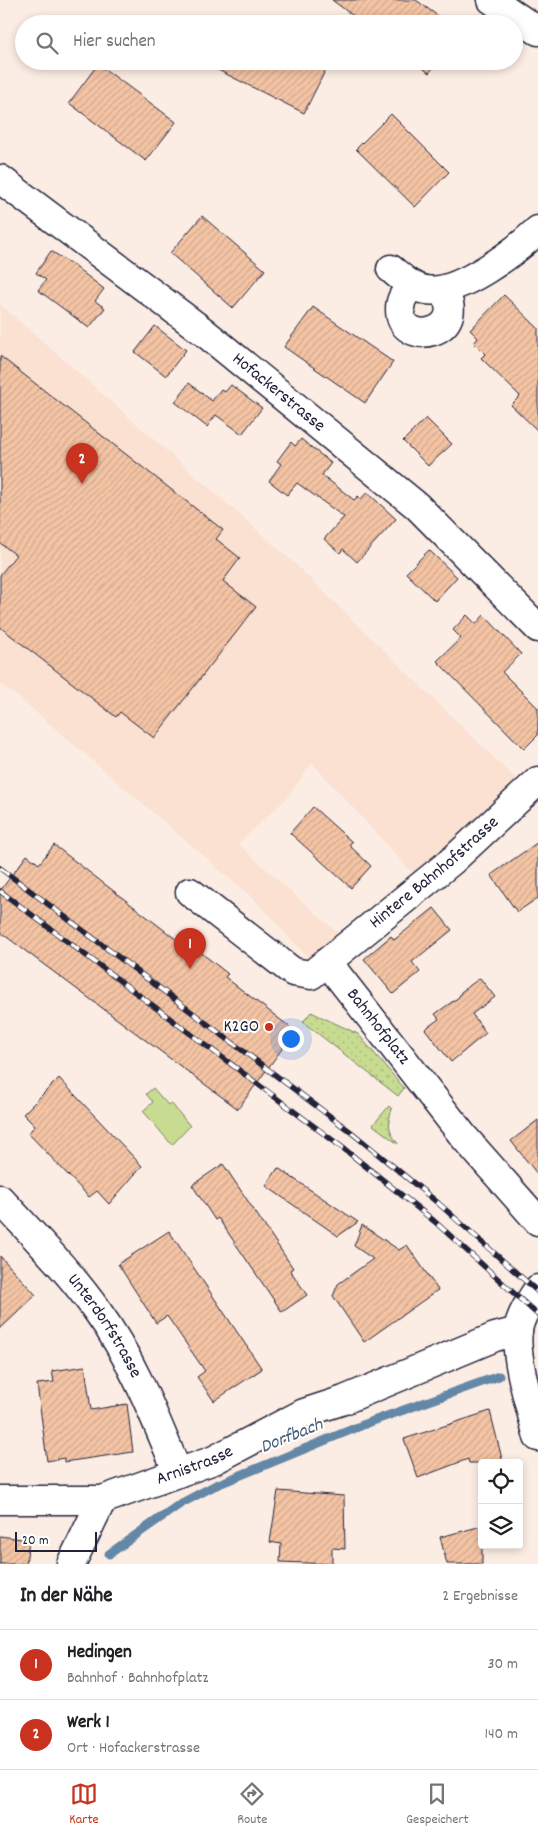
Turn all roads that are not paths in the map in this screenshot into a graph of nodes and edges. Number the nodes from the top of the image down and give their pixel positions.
1 (492, 0) edge
2 (514, 15) edge
3 (523, 21) edge
4 (538, 31) edge
5 (0, 178) edge
6 (538, 230) edge
7 (391, 269) dead end
8 (412, 286) junction
9 (442, 290) junction
10 (538, 628) edge
11 (538, 782) edge
12 (190, 892) dead end
13 (328, 963) junction
14 (0, 1199) edge
15 (538, 1221) edge
16 (538, 1289) edge
17 (518, 1331) junction
18 (538, 1437) edge
19 (178, 1472) junction
20 (0, 1500) edge
21 (102, 1500) junction
22 (71, 1564) edge

1 - 2 street
3 - 4 street
5 - 10 street, Hofackerstrasse
6 - 9 street
7 - 8 street
8 - 9 street
8 - 9 street
11 - 13 street, Hintere Bahnhofstrasse
12 - 13 street
13 - 15 street, Bahnhofplatz
14 - 19 street, Unterdorfstrasse
16 - 17 street
17 - 18 street
17 - 19 street, Arnistrasse
19 - 21 street, Arnistrasse
20 - 21 street, Arnistrasse
21 - 22 street

